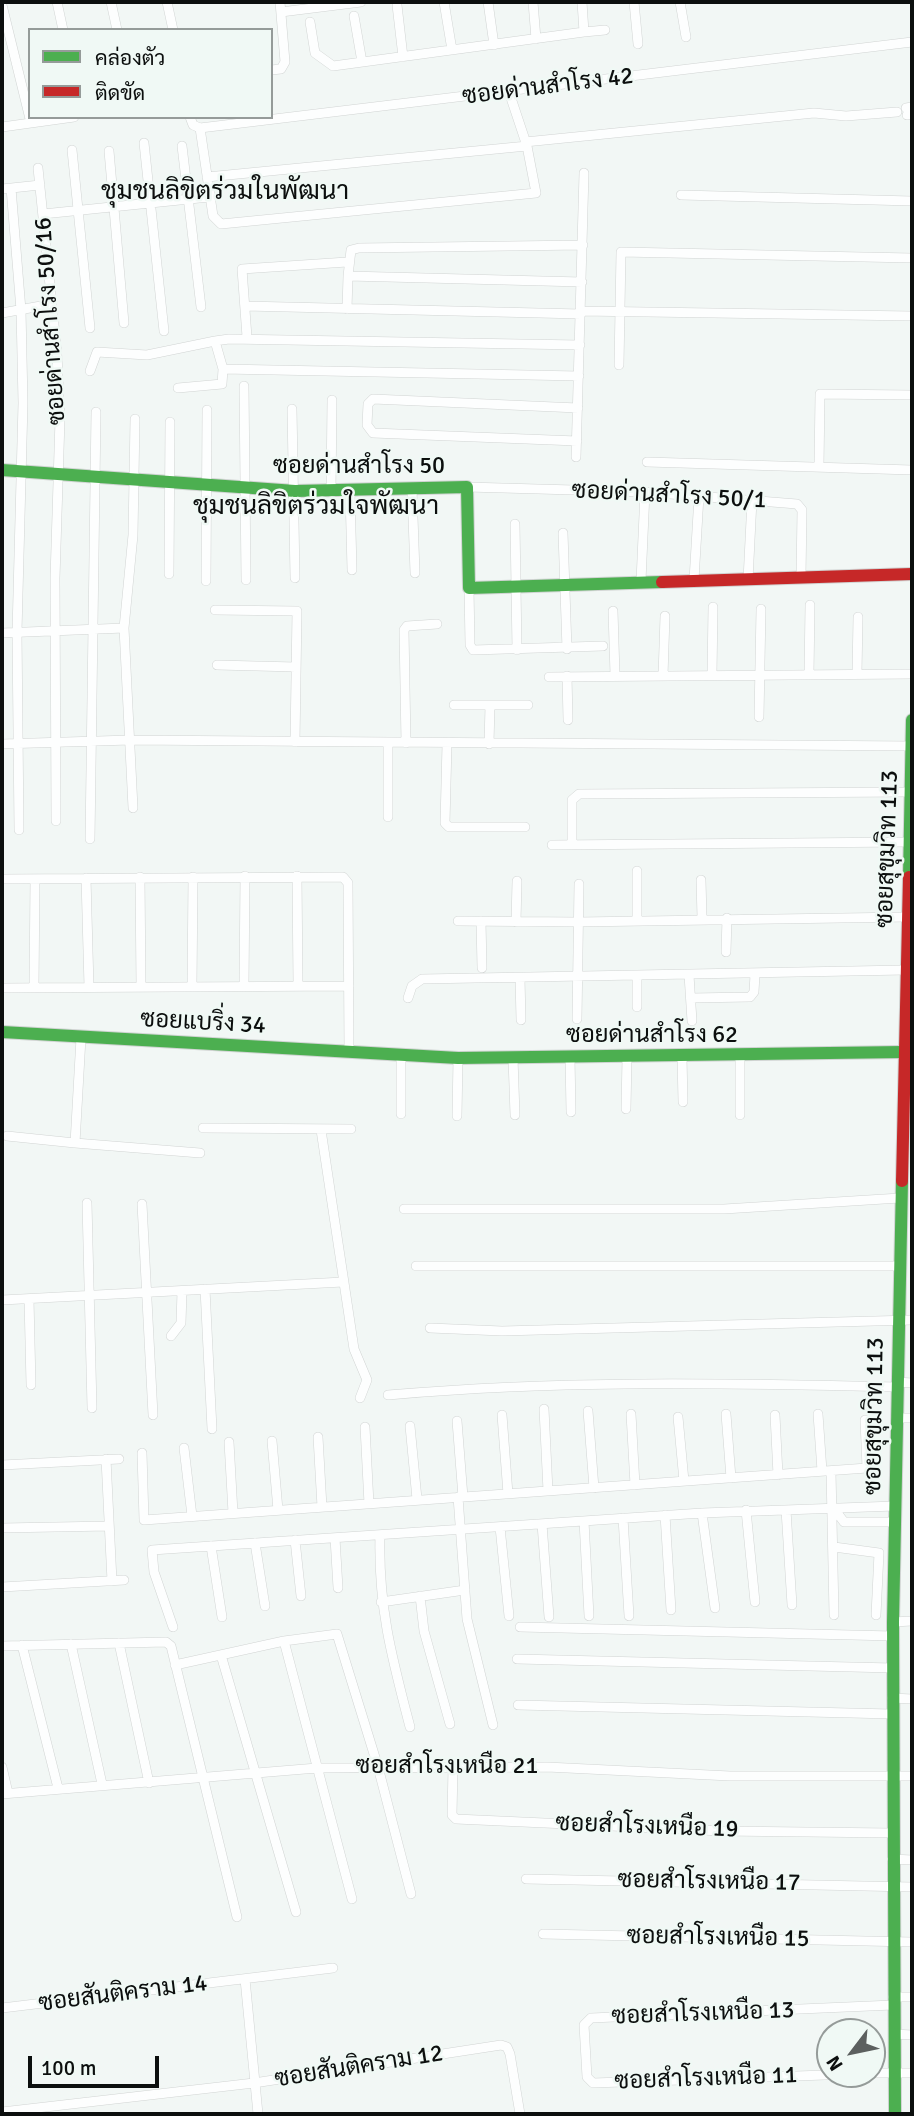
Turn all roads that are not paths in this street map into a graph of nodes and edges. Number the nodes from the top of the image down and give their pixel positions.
1 (57, 2) edge
2 (111, 2) edge
3 (167, 2) edge
4 (280, 2) edge
5 (361, 2) edge
6 (444, 2) edge
7 (488, 2) edge
8 (533, 2) edge
9 (582, 2) edge
10 (634, 2) edge
11 (680, 2) edge
12 (336, 3) edge
13 (2, 5) edge
14 (397, 5) dead end
15 (281, 12) junction
16 (354, 16) dead end
17 (310, 22) dead end
18 (63, 28) edge
19 (117, 28) edge
20 (173, 28) edge
21 (605, 30) dead end
22 (584, 32) junction
23 (686, 37) dead end
24 (537, 39) junction
25 (912, 42) edge
26 (638, 44) dead end
27 (494, 45) junction
28 (452, 50) junction
29 (404, 57) junction
30 (362, 62) junction
31 (273, 70) edge
32 (509, 92) junction
33 (906, 111) edge
34 (28, 115) edge
35 (29, 119) edge
36 (59, 119) edge
37 (191, 119) edge
38 (30, 123) junction
39 (2, 127) edge
40 (200, 128) junction
41 (144, 143) dead end
42 (526, 144) junction
43 (182, 146) dead end
44 (72, 150) dead end
45 (109, 151) dead end
46 (38, 168) dead end
47 (584, 173) dead end
48 (207, 177) junction
49 (40, 185) junction
50 (6, 189) edge
51 (681, 195) dead end
52 (209, 197) junction
53 (187, 199) junction
54 (912, 201) edge
55 (151, 203) junction
56 (114, 207) junction
57 (79, 210) junction
58 (43, 214) junction
59 (583, 244) junction
60 (912, 258) edge
61 (347, 262) junction
62 (348, 276) junction
63 (582, 282) junction
64 (52, 304) junction
65 (245, 306) junction
66 (201, 307) dead end
67 (347, 309) junction
68 (21, 310) junction
69 (620, 310) junction
70 (2, 313) edge
71 (581, 313) junction
72 (912, 316) edge
73 (124, 323) dead end
74 (90, 328) dead end
75 (164, 331) dead end
76 (247, 337) junction
77 (215, 341) junction
78 (580, 345) junction
79 (619, 365) dead end
80 (223, 369) junction
81 (90, 371) dead end
82 (579, 376) junction
83 (244, 386) dead end
84 (178, 388) dead end
85 (912, 395) edge
86 (332, 400) dead end
87 (578, 408) junction
88 (292, 409) dead end
89 (207, 411) dead end
90 (96, 412) dead end
91 (135, 419) dead end
92 (170, 422) dead end
93 (577, 441) junction
94 (576, 457) dead end
95 (647, 462) dead end
96 (819, 467) junction
97 (2, 470) edge
98 (912, 470) edge
99 (20, 472) junction
100 (59, 474) junction
101 (96, 477) junction
102 (133, 480) junction
103 (169, 482) junction
104 (208, 484) junction
105 (246, 487) junction
106 (467, 487) junction
107 (412, 489) junction
108 (295, 491) junction
109 (331, 492) junction
110 (350, 492) junction
111 (645, 492) junction
112 (699, 496) junction
113 (752, 500) junction
114 (515, 524) dead end
115 (563, 533) dead end
116 (352, 570) dead end
117 (169, 573) dead end
118 (415, 573) dead end
119 (912, 574) edge
120 (801, 577) junction
121 (295, 578) dead end
122 (206, 580) dead end
123 (246, 580) dead end
124 (694, 580) junction
125 (748, 580) junction
126 (641, 581) junction
127 (565, 585) junction
128 (516, 587) junction
129 (469, 588) junction
130 (810, 605) dead end
131 (713, 607) dead end
132 (761, 609) dead end
133 (215, 610) dead end
134 (613, 611) dead end
135 (664, 616) dead end
136 (858, 617) dead end
137 (437, 624) dead end
138 (124, 628) junction
139 (94, 630) junction
140 (55, 631) junction
141 (17, 632) junction
142 (2, 633) edge
143 (603, 646) dead end
144 (566, 649) junction
145 (517, 650) junction
146 (217, 665) dead end
147 (296, 667) junction
148 (857, 674) junction
149 (912, 674) edge
150 (615, 675) junction
151 (712, 675) junction
152 (761, 675) junction
153 (809, 675) junction
154 (566, 676) junction
155 (663, 676) junction
156 (550, 677) dead end
157 (454, 705) dead end
158 (489, 705) junction
159 (528, 705) dead end
160 (759, 717) dead end
161 (568, 720) dead end
162 (912, 720) edge
163 (130, 740) junction
164 (91, 741) junction
165 (54, 742) junction
166 (295, 742) junction
167 (18, 743) junction
168 (388, 743) junction
169 (406, 743) junction
170 (2, 744) edge
171 (447, 744) junction
172 (489, 744) junction
173 (912, 746) edge
174 (912, 792) edge
175 (133, 808) dead end
176 (388, 817) dead end
177 (56, 821) dead end
178 (525, 827) dead end
179 (19, 830) dead end
180 (90, 839) dead end
181 (910, 842) junction
182 (552, 845) dead end
183 (572, 845) junction
184 (637, 871) dead end
185 (245, 876) junction
186 (297, 876) junction
187 (86, 877) junction
188 (140, 877) junction
189 (193, 877) junction
190 (2, 879) edge
191 (35, 879) junction
192 (701, 880) dead end
193 (517, 881) dead end
194 (579, 884) dead end
195 (907, 917) junction
196 (702, 918) junction
197 (727, 918) junction
198 (637, 919) junction
199 (458, 920) dead end
200 (481, 921) junction
201 (516, 922) junction
202 (578, 922) junction
203 (726, 952) dead end
204 (482, 968) dead end
205 (905, 970) junction
206 (755, 974) junction
207 (690, 975) junction
208 (578, 976) junction
209 (637, 977) junction
210 (520, 978) junction
211 (298, 985) junction
212 (244, 986) junction
213 (349, 986) junction
214 (89, 987) junction
215 (141, 987) junction
216 (192, 987) junction
217 (2, 988) edge
218 (34, 988) junction
219 (908, 995) edge
220 (408, 998) dead end
221 (691, 998) junction
222 (637, 1007) dead end
223 (578, 1019) dead end
224 (521, 1020) dead end
225 (692, 1021) dead end
226 (2, 1032) edge
227 (81, 1038) junction
228 (906, 1044) edge
229 (349, 1052) junction
230 (401, 1055) junction
231 (682, 1056) junction
232 (740, 1056) junction
233 (570, 1057) junction
234 (627, 1057) junction
235 (458, 1058) junction
236 (513, 1058) junction
237 (683, 1102) dead end
238 (626, 1110) dead end
239 (570, 1112) dead end
240 (907, 1112) edge
241 (401, 1114) dead end
242 (515, 1115) dead end
243 (740, 1115) dead end
244 (457, 1116) dead end
245 (203, 1128) dead end
246 (351, 1129) dead end
247 (321, 1130) junction
248 (7, 1136) dead end
249 (75, 1143) junction
250 (200, 1153) dead end
251 (900, 1198) junction
252 (87, 1203) dead end
253 (142, 1204) dead end
254 (404, 1209) dead end
255 (904, 1262) edge
256 (416, 1266) dead end
257 (343, 1282) junction
258 (205, 1289) junction
259 (181, 1291) junction
260 (148, 1293) junction
261 (89, 1294) junction
262 (29, 1298) junction
263 (2, 1300) edge
264 (898, 1320) junction
265 (912, 1320) edge
266 (430, 1328) dead end
267 (171, 1336) dead end
268 (912, 1383) edge
269 (31, 1385) dead end
270 (897, 1385) junction
271 (388, 1395) dead end
272 (360, 1398) dead end
273 (92, 1408) dead end
274 (544, 1409) dead end
275 (588, 1411) dead end
276 (631, 1414) dead end
277 (726, 1414) dead end
278 (818, 1414) dead end
279 (153, 1415) dead end
280 (502, 1415) dead end
281 (775, 1415) dead end
282 (678, 1417) dead end
283 (896, 1418) junction
284 (912, 1418) edge
285 (865, 1420) dead end
286 (457, 1421) dead end
287 (410, 1426) dead end
288 (365, 1427) dead end
289 (212, 1429) dead end
290 (318, 1437) dead end
291 (272, 1441) dead end
292 (229, 1443) dead end
293 (184, 1448) dead end
294 (142, 1453) dead end
295 (106, 1459) junction
296 (120, 1459) dead end
297 (2, 1465) edge
298 (827, 1471) junction
299 (778, 1475) junction
300 (731, 1478) junction
301 (684, 1481) junction
302 (635, 1485) junction
303 (594, 1488) junction
304 (548, 1491) junction
305 (508, 1494) junction
306 (461, 1497) junction
307 (417, 1499) junction
308 (369, 1504) junction
309 (894, 1506) junction
310 (322, 1507) junction
311 (278, 1510) junction
312 (747, 1510) junction
313 (786, 1510) junction
314 (835, 1510) junction
315 (233, 1513) junction
316 (702, 1513) junction
317 (665, 1515) junction
318 (192, 1516) junction
319 (623, 1518) junction
320 (584, 1521) junction
321 (894, 1522) junction
322 (542, 1524) junction
323 (109, 1526) junction
324 (499, 1527) junction
325 (2, 1528) edge
326 (461, 1529) junction
327 (380, 1535) junction
328 (335, 1538) junction
329 (295, 1540) junction
330 (255, 1543) junction
331 (211, 1546) junction
332 (834, 1547) junction
333 (124, 1580) dead end
334 (112, 1581) junction
335 (2, 1587) edge
336 (338, 1588) dead end
337 (465, 1590) junction
338 (301, 1596) dead end
339 (420, 1596) junction
340 (381, 1602) junction
341 (755, 1602) dead end
342 (792, 1605) dead end
343 (265, 1606) dead end
344 (715, 1608) dead end
345 (671, 1610) dead end
346 (834, 1615) dead end
347 (876, 1615) dead end
348 (509, 1616) dead end
349 (590, 1616) dead end
350 (629, 1616) dead end
351 (222, 1617) dead end
352 (548, 1617) dead end
353 (912, 1620) edge
354 (173, 1627) dead end
355 (520, 1627) dead end
356 (893, 1629) junction
357 (284, 1642) junction
358 (119, 1643) junction
359 (71, 1644) junction
360 (22, 1645) junction
361 (2, 1646) edge
362 (221, 1655) junction
363 (517, 1659) dead end
364 (175, 1665) junction
365 (892, 1668) junction
366 (892, 1698) junction
367 (912, 1699) edge
368 (518, 1704) dead end
369 (892, 1714) junction
370 (450, 1724) dead end
371 (493, 1725) dead end
372 (410, 1727) dead end
373 (2, 1767) edge
374 (378, 1767) junction
375 (453, 1767) junction
376 (317, 1768) junction
377 (257, 1772) junction
378 (893, 1776) junction
379 (912, 1776) edge
380 (203, 1779) junction
381 (149, 1783) junction
382 (102, 1784) junction
383 (58, 1788) junction
384 (5, 1793) edge
385 (892, 1833) junction
386 (892, 1859) junction
387 (912, 1860) edge
388 (526, 1879) dead end
389 (892, 1886) junction
390 (912, 1887) edge
391 (411, 1894) dead end
392 (352, 1899) dead end
393 (296, 1912) dead end
394 (237, 1917) dead end
395 (543, 1934) dead end
396 (912, 1942) edge
397 (893, 1943) junction
398 (333, 1968) dead end
399 (245, 1979) junction
400 (912, 1997) edge
401 (893, 2001) junction
402 (2, 2008) edge
403 (894, 2035) junction
404 (912, 2035) edge
405 (585, 2051) joint
406 (886, 2073) edge
407 (894, 2073) junction
408 (912, 2073) edge
409 (816, 2075) edge
410 (254, 2083) junction
411 (2, 2112) edge
412 (258, 2114) edge
413 (520, 2114) edge
414 (895, 2114) edge

1 - 18 street
2 - 19 street
3 - 20 street
4 - 15 street
5 - 12 street
6 - 28 street
7 - 27 street
8 - 24 street
9 - 22 street
10 - 26 street
11 - 23 street
12 - 15 street
13 - 34 street
14 - 29 street
15 - 31 street
16 - 30 street
17 - 30 street
21 - 22 street
22 - 24 street
24 - 27 street
25 - 32 street, ซอยด่านสำโรง 42
27 - 28 street
28 - 29 street
29 - 30 street
32 - 40 street, ซอยด่านสำโรง 42
32 - 42 street
33 - 42 street
35 - 38 street
36 - 38 street
37 - 40 street
38 - 39 street
40 - 48 street
41 - 55 street
42 - 48 street
42 - 52 street
43 - 53 street
44 - 57 street
45 - 56 street
46 - 49 street, ซอยด่านสำโรง 50/16
47 - 59 street
48 - 52 street
49 - 50 street
49 - 58 street, ซอยด่านสำโรง 50/16
50 - 68 street
51 - 54 street
52 - 53 street
53 - 55 street
53 - 66 street
55 - 56 street
55 - 75 street
56 - 57 street
56 - 73 street
57 - 58 street
57 - 74 street
58 - 64 street, ซอยด่านสำโรง 50/16
59 - 61 street
59 - 63 street
60 - 69 street
61 - 62 street
61 - 65 street
62 - 63 street
62 - 67 street
63 - 71 street
64 - 68 street
64 - 100 street, ซอยด่านสำโรง 50/16
65 - 67 street
65 - 76 street
67 - 71 street
68 - 70 street
68 - 99 street
69 - 71 street
69 - 72 street
69 - 79 street
71 - 78 street
76 - 77 street
76 - 78 street
77 - 80 street
77 - 81 street
78 - 82 street
80 - 82 street
80 - 84 street
82 - 87 street
83 - 105 street
85 - 96 street
86 - 109 street
87 - 93 street
87 - 93 street
88 - 108 street
89 - 104 street
90 - 101 street
91 - 102 street
92 - 103 street
93 - 94 street
95 - 96 street
96 - 98 street
97 - 99 street, ซอยด่านสำโรง 50
99 - 100 street, ซอยด่านสำโรง 50
99 - 141 street
100 - 101 street, ซอยด่านสำโรง 50
100 - 140 street, ซอยด่านสำโรง 50/16
101 - 102 street, ซอยด่านสำโรง 50
101 - 139 street
102 - 103 street, ซอยด่านสำโรง 50
102 - 138 street
103 - 104 street, ซอยด่านสำโรง 50
103 - 117 street
104 - 105 street, ซอยด่านสำโรง 50
104 - 122 street
105 - 108 street, ซอยด่านสำโรง 50
105 - 123 street
106 - 107 street, ซอยด่านสำโรง 50
106 - 111 street, ซอยด่านสำโรง 50/1
106 - 129 street, ซอยด่านสำโรง 50
107 - 110 street, ซอยด่านสำโรง 50
107 - 118 street
108 - 109 street, ซอยด่านสำโรง 50
108 - 121 street
109 - 110 street, ซอยด่านสำโรง 50
110 - 116 street
111 - 112 street, ซอยด่านสำโรง 50/1
111 - 126 street
112 - 113 street, ซอยด่านสำโรง 50/1
112 - 124 street
113 - 120 street, ซอยด่านสำโรง 50/1
113 - 125 street
114 - 128 street
115 - 127 street
119 - 120 street
120 - 125 street
124 - 125 street
124 - 126 street
126 - 127 street
127 - 128 street
127 - 144 street
128 - 129 street
128 - 145 street
129 - 145 street
130 - 153 street
131 - 151 street
132 - 152 street
133 - 147 street
134 - 150 street
135 - 155 street
136 - 148 street
137 - 169 street
138 - 139 street
138 - 163 street
139 - 140 street
139 - 164 street
140 - 141 street
140 - 165 street, ซอยด่านสำโรง 50/16
141 - 142 street
141 - 167 street
143 - 144 street
144 - 145 street
146 - 147 street
147 - 166 street
148 - 149 street
148 - 153 street
150 - 154 street
150 - 155 street
151 - 152 street
151 - 155 street
152 - 153 street
152 - 160 street
154 - 156 street
154 - 161 street
157 - 158 street
158 - 159 street
158 - 172 street
162 - 173 street, ซอยสุขุมวิท 113
163 - 164 street
163 - 166 street
163 - 175 street
164 - 165 street
164 - 180 street
165 - 167 street
165 - 177 street, ซอยด่านสำโรง 50/16
166 - 168 street
167 - 170 street
167 - 179 street
168 - 169 street
168 - 176 street
169 - 171 street
171 - 172 street
171 - 178 street
172 - 173 street
173 - 174 street, ซอยสุขุมวิท 113
174 - 181 street, ซอยสุขุมวิท 113
174 - 183 street
181 - 183 street
181 - 195 street, ซอยสุขุมวิท 113
182 - 183 street
184 - 198 street
185 - 186 street
185 - 189 street
185 - 212 street
186 - 211 street
186 - 213 street
187 - 188 street
187 - 191 street
187 - 214 street
188 - 189 street
188 - 215 street
189 - 216 street
190 - 191 street
191 - 218 street
192 - 196 street
193 - 201 street
194 - 202 street
195 - 197 street
195 - 205 street, ซอยสุขุมวิท 113
196 - 197 street
196 - 198 street
197 - 203 street
198 - 202 street
199 - 200 street
200 - 201 street
200 - 204 street
201 - 202 street
202 - 208 street
205 - 206 street
205 - 219 street, ซอยสุขุมวิท 113
206 - 207 street
206 - 221 street
207 - 209 street
207 - 221 street
208 - 209 street
208 - 210 street
208 - 223 street
209 - 222 street
210 - 220 street
210 - 224 street
211 - 212 street
211 - 213 street
212 - 216 street
213 - 229 street
214 - 215 street
214 - 218 street
215 - 216 street
217 - 218 street
219 - 228 street, ซอยสุขุมวิท 113
221 - 225 street
226 - 227 street, ซอยแบริ่ง 34
227 - 229 street, ซอยแบริ่ง 34
227 - 249 street
228 - 232 street, ซอยด่านสำโรง 62
228 - 240 street, ซอยสุขุมวิท 113
229 - 230 street, ซอยแบริ่ง 34
230 - 235 street, ซอยด่านสำโรง 62
230 - 241 street
231 - 232 street, ซอยด่านสำโรง 62
231 - 234 street, ซอยด่านสำโรง 62
231 - 237 street
232 - 243 street
233 - 234 street, ซอยด่านสำโรง 62
233 - 236 street, ซอยด่านสำโรง 62
233 - 239 street
234 - 238 street
235 - 236 street, ซอยด่านสำโรง 62
235 - 244 street
236 - 242 street
240 - 251 street, ซอยสุขุมวิท 113
245 - 247 street
246 - 247 street
247 - 257 street
248 - 249 street
249 - 250 street
251 - 254 street
251 - 255 street, ซอยสุขุมวิท 113
252 - 261 street
253 - 260 street
255 - 256 street
255 - 264 street, ซอยสุขุมวิท 113
257 - 258 street
257 - 272 street
258 - 259 street
258 - 289 street
259 - 260 street
259 - 267 street
260 - 261 street
260 - 279 street
261 - 262 street
261 - 273 street
262 - 263 street
262 - 269 street
264 - 265 street
264 - 266 street
264 - 270 street, ซอยสุขุมวิท 113
268 - 270 street
270 - 271 street
270 - 283 street, ซอยสุขุมวิท 113
274 - 304 street
275 - 303 street
276 - 302 street
277 - 300 street
278 - 298 street
280 - 305 street
281 - 299 street
282 - 301 street
283 - 284 street
283 - 309 street, ซอยสุขุมวิท 113
285 - 298 street
286 - 306 street
287 - 307 street
288 - 308 street
290 - 310 street
291 - 311 street
292 - 315 street
293 - 318 street
294 - 318 street
295 - 296 street
295 - 297 street
295 - 323 street
298 - 299 street
298 - 314 street
299 - 300 street
300 - 301 street
301 - 302 street
302 - 303 street
303 - 304 street
304 - 305 street
305 - 306 street
306 - 307 street
306 - 326 street
307 - 308 street
308 - 310 street
309 - 314 street
309 - 321 street, ซอยสุขุมวิท 113
310 - 311 street
311 - 315 street
312 - 313 street
312 - 316 street
312 - 341 street
313 - 314 street
313 - 342 street
314 - 321 street
314 - 332 street
315 - 318 street
316 - 317 street
316 - 344 street
317 - 319 street
317 - 345 street
319 - 320 street
319 - 350 street
320 - 322 street
320 - 349 street
321 - 356 street, ซอยสุขุมวิท 113
322 - 324 street
322 - 352 street
323 - 325 street
323 - 334 street
324 - 326 street
324 - 348 street
326 - 327 street
326 - 337 street
327 - 328 street
327 - 340 street
328 - 329 street
328 - 336 street
329 - 330 street
329 - 338 street
330 - 331 street
330 - 343 street
331 - 351 street
331 - 354 street
332 - 346 street
332 - 347 street
333 - 334 street
334 - 335 street
337 - 339 street
337 - 371 street
339 - 340 street
339 - 370 street
340 - 372 street
353 - 356 street
355 - 356 street
356 - 365 street, ซอยสุขุมวิท 113
357 - 362 street
357 - 374 street
357 - 376 street
358 - 359 street
358 - 364 street
358 - 381 street
359 - 360 street
359 - 382 street
360 - 361 street
360 - 383 street
362 - 364 street
362 - 377 street
363 - 365 street
364 - 380 street
365 - 366 street, ซอยสุขุมวิท 113
366 - 367 street
366 - 369 street, ซอยสุขุมวิท 113
368 - 369 street
369 - 378 street, ซอยสุขุมวิท 113
373 - 384 street
374 - 375 street, ซอยสำโรงเหนือ 21
374 - 376 street, ซอยสำโรงเหนือ 21
374 - 391 street
375 - 378 street, ซอยสำโรงเหนือ 21
375 - 385 street, ซอยสำโรงเหนือ 19
376 - 377 street, ซอยสำโรงเหนือ 21
376 - 392 street
377 - 380 street, ซอยสำโรงเหนือ 21
377 - 393 street
378 - 379 street, ซอยสำโรงเหนือ 21
378 - 385 street, ซอยสุขุมวิท 113
380 - 381 street, ซอยสำโรงเหนือ 21
380 - 394 street
381 - 382 street, ซอยสำโรงเหนือ 21
382 - 383 street, ซอยสำโรงเหนือ 21
383 - 384 street, ซอยสำโรงเหนือ 21
385 - 386 street, ซอยสุขุมวิท 113
386 - 387 street
386 - 389 street, ซอยสุขุมวิท 113
388 - 389 street, ซอยสำโรงเหนือ 17
389 - 390 street
389 - 397 street, ซอยสุขุมวิท 113
395 - 397 street, ซอยสำโรงเหนือ 15
396 - 397 street, ซอยสำโรงเหนือ 15
397 - 401 street, ซอยสุขุมวิท 113
398 - 399 street, ซอยสันติคราม 14
399 - 402 street, ซอยสันติคราม 14
399 - 410 street
400 - 401 street, ซอยสำโรงเหนือ 13
401 - 403 street, ซอยสุขุมวิท 113
401 - 405 street, ซอยสำโรงเหนือ 13
403 - 404 street
403 - 407 street, ซอยสุขุมวิท 113
405 - 409 street, ซอยสำโรงเหนือ 11
406 - 407 street
407 - 408 street
407 - 414 street, ซอยสุขุมวิท 113
410 - 411 street, ซอยสันติคราม 12
410 - 412 street
410 - 413 street, ซอยสันติคราม 12

